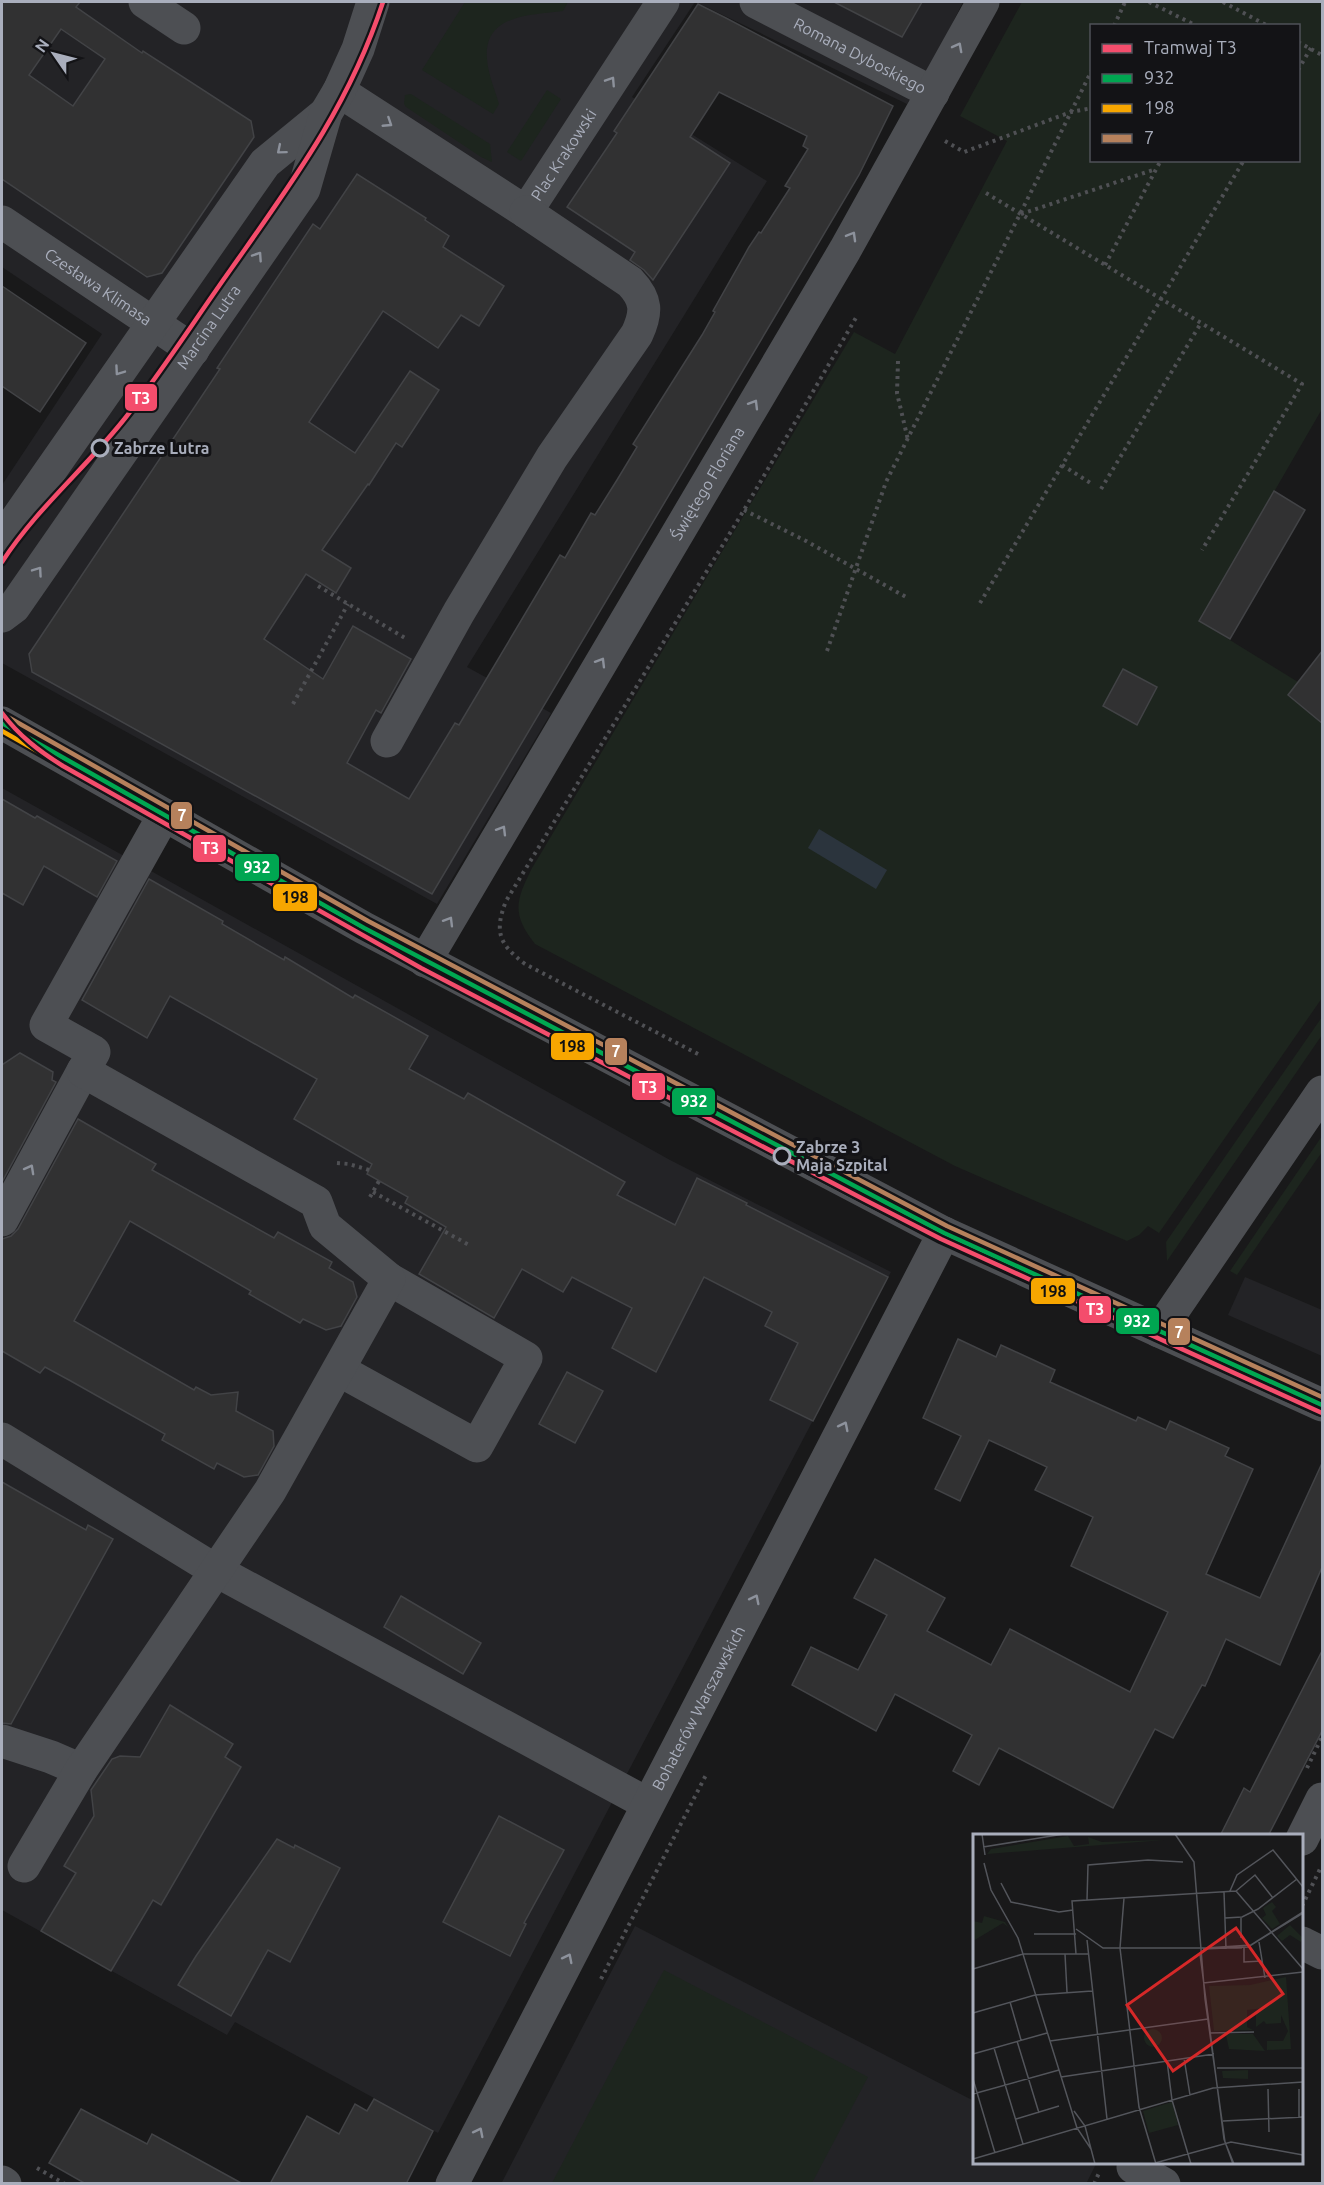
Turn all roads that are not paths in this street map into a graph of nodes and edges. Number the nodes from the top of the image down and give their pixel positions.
1 (145, 2) edge
2 (373, 2) edge
3 (663, 2) edge
4 (756, 2) edge
5 (982, 2) edge
6 (184, 28) dead end
7 (933, 93) junction
8 (332, 102) junction
9 (526, 212) junction
10 (2, 222) edge
11 (153, 323) junction
12 (193, 350) junction
13 (2, 540) edge
14 (2, 616) edge
15 (2, 723) edge
16 (387, 741) dead end
17 (164, 815) junction
18 (425, 961) junction
19 (83, 1071) junction
20 (1323, 1092) edge
21 (2, 1220) edge
22 (944, 1233) junction
23 (389, 1279) junction
24 (1159, 1331) junction
25 (339, 1370) junction
26 (1323, 1405) edge
27 (2, 1439) edge
28 (215, 1570) junction
29 (2, 1741) edge
30 (81, 1770) junction
31 (1323, 1799) edge
32 (648, 1804) junction
33 (1303, 1837) edge
34 (24, 1866) dead end
35 (1303, 1943) edge
36 (1323, 1953) edge
37 (1131, 2171) edge
38 (452, 2184) edge
39 (1164, 2184) edge

1 - 6 street
2 - 8 street, Marcina Lutra
9 -> 3 street, Plac Krakowski
4 - 7 street, Romana Dyboskiego
7 -> 5 street, Świętego Floriana
18 -> 7 street, Świętego Floriana
8 -> 9 street, Plac Krakowski
8 -> 11 street, Marcina Lutra
12 -> 8 street, Marcina Lutra
9 - 16 street
10 - 11 street, Czesława Klimasa
11 - 12 street, Czesława Klimasa
11 -> 13 street, Marcina Lutra
14 -> 12 street, Marcina Lutra
15 - 17 street
17 - 18 street
17 - 19 street
18 - 22 street
21 -> 19 street
19 - 23 street
20 - 24 street
22 - 24 street
32 -> 22 street, Bohaterów Warszawskich
23 - 25 street
23 - 25 street
24 - 26 street
25 - 28 street
27 - 28 street
28 - 30 street
28 - 32 street
29 - 30 street
30 - 34 street
31 - 33 street
38 -> 32 street, Bohaterów Warszawskich
35 - 36 street
37 - 39 street

